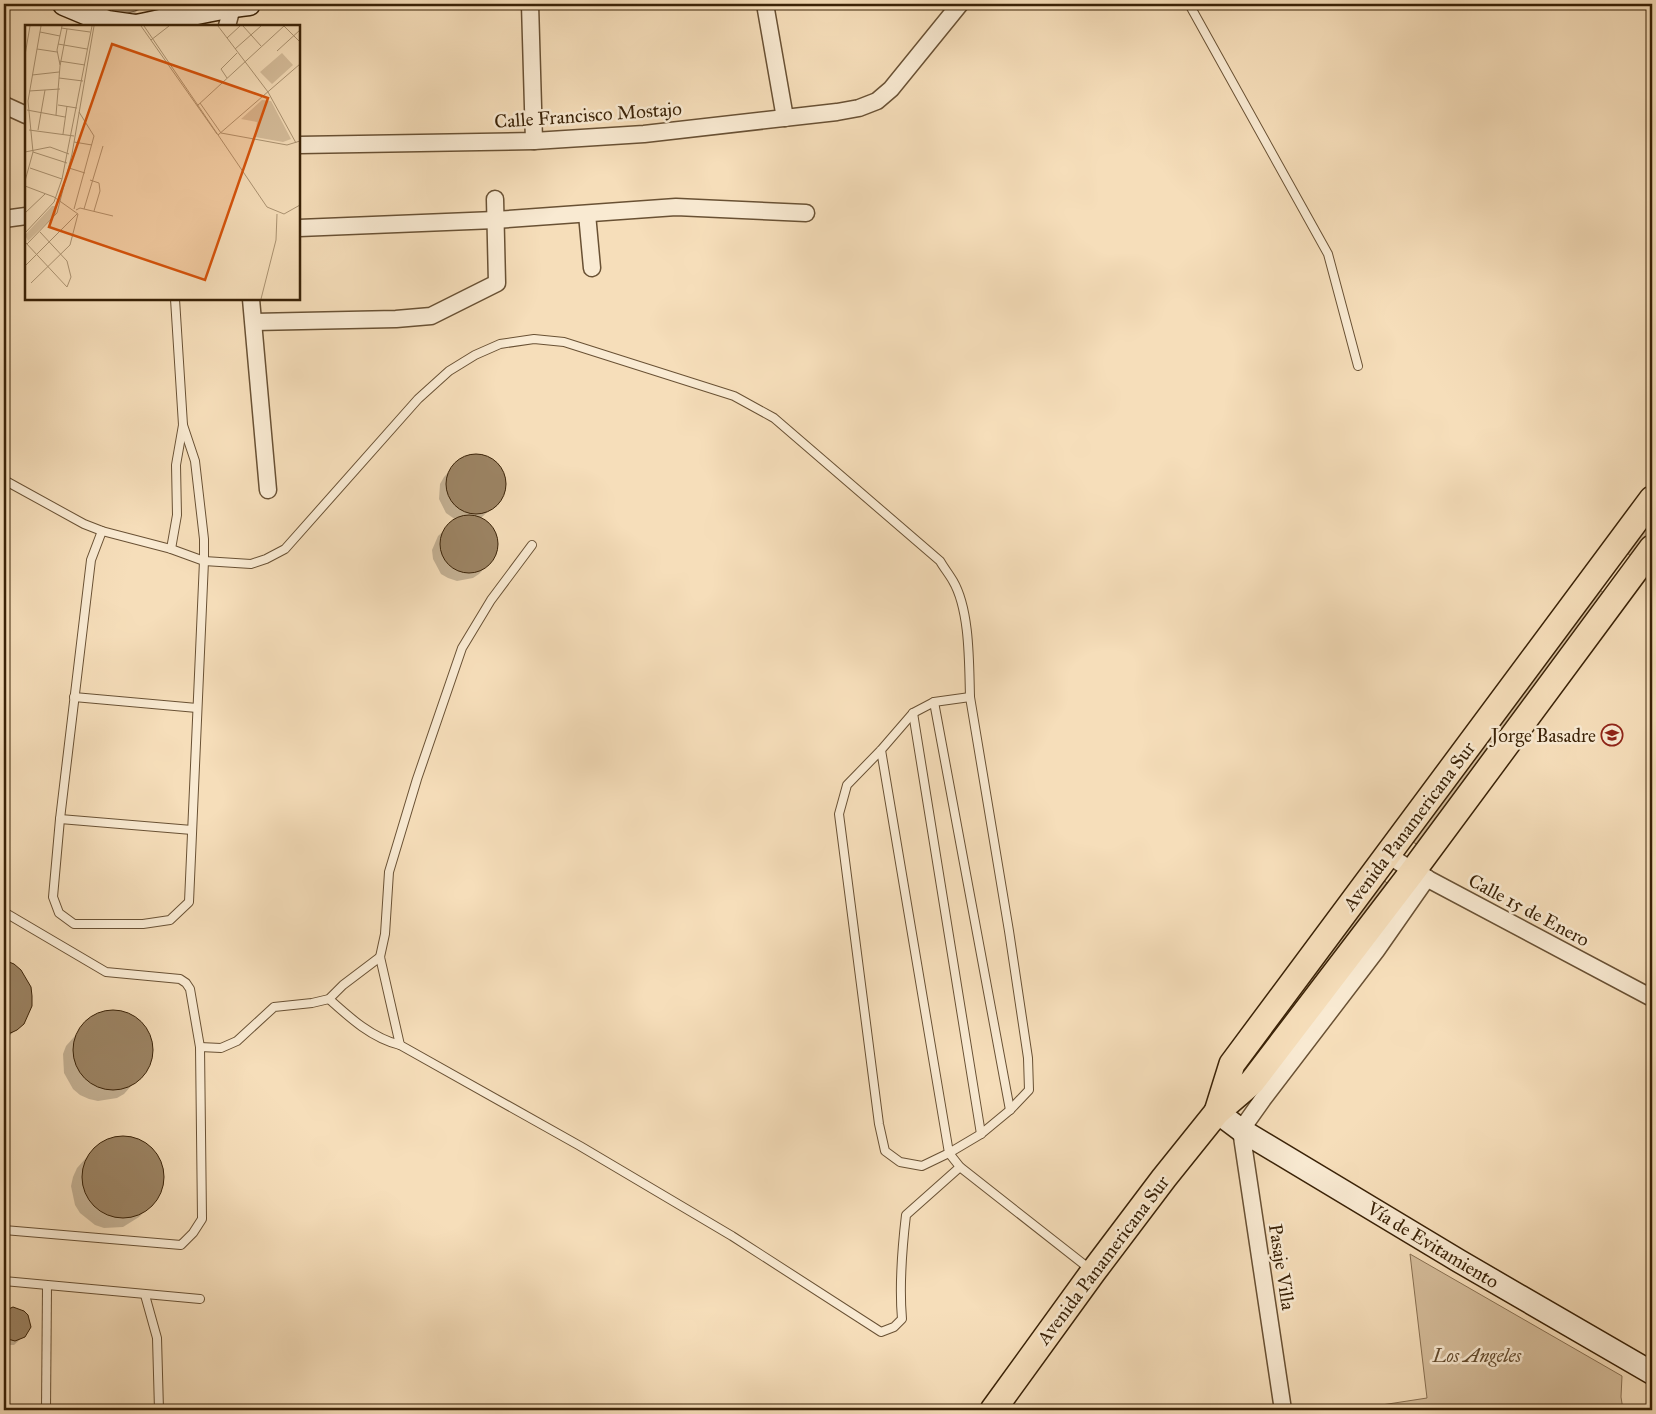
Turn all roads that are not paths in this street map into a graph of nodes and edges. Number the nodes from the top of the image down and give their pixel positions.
1 (64, 4) edge
2 (530, 4) edge
3 (765, 4) edge
4 (960, 4) edge
5 (1189, 4) edge
6 (235, 10) edge
7 (129, 25) edge
8 (141, 25) edge
9 (4, 105) edge
10 (25, 115) edge
11 (785, 118) junction
12 (534, 141) junction
13 (300, 145) edge
14 (495, 199) dead end
15 (806, 213) dead end
16 (587, 214) junction
17 (25, 216) edge
18 (4, 219) edge
19 (495, 220) junction
20 (300, 228) edge
21 (592, 268) dead end
22 (175, 300) edge
23 (251, 300) edge
24 (254, 322) junction
25 (1358, 366) dead end
26 (183, 425) junction
27 (4, 480) edge
28 (268, 490) dead end
29 (1652, 499) edge
30 (102, 531) junction
31 (532, 545) dead end
32 (1652, 548) edge
33 (171, 550) junction
34 (204, 560) junction
35 (74, 696) junction
36 (970, 696) junction
37 (934, 702) junction
38 (197, 708) junction
39 (912, 713) junction
40 (881, 750) junction
41 (60, 819) junction
42 (192, 830) junction
43 (1388, 855) junction
44 (1420, 875) junction
45 (4, 912) edge
46 (380, 957) junction
47 (1652, 998) edge
48 (329, 999) junction
49 (400, 1045) junction
50 (200, 1048) junction
51 (1010, 1110) junction
52 (1217, 1112) junction
53 (1241, 1130) junction
54 (981, 1134) junction
55 (949, 1153) junction
56 (960, 1167) junction
57 (4, 1230) edge
58 (1093, 1272) junction
59 (4, 1281) edge
60 (47, 1286) junction
61 (145, 1294) junction
62 (200, 1299) dead end
63 (1652, 1373) edge
64 (46, 1410) edge
65 (159, 1410) edge
66 (993, 1410) edge
67 (1283, 1410) edge

1 - 7 main road
2 - 12 street
3 - 11 street
4 - 11 street, Calle Francisco Mostajo
5 - 25 lane
6 - 8 main road
9 - 10 street
11 - 12 street, Calle Francisco Mostajo
12 - 13 street, Calle Francisco Mostajo
14 - 19 street
15 - 16 street
16 - 19 street
16 - 21 street
17 - 18 street
19 - 20 street
19 - 24 street
22 - 26 lane
23 - 24 street
24 - 28 street
26 - 33 lane
26 - 34 lane
27 - 30 lane
29 - 43 main road, Avenida Panamericana Sur
30 - 33 lane
30 - 35 lane
31 - 46 lane
32 - 44 main road, Avenida Panamericana Sur
33 - 34 lane
34 - 36 lane
34 - 38 lane
35 - 38 lane
35 - 41 lane
36 - 37 lane
36 - 51 lane
37 - 39 lane
37 - 51 lane
38 - 42 lane
39 - 40 lane
39 - 54 lane
40 - 55 lane
40 - 55 lane
41 - 42 lane
41 - 42 lane
43 - 44 street, Calle 15 de Enero
43 - 52 main road, Avenida Panamericana Sur
44 - 47 street, Calle 15 de Enero
44 - 52 main road, Avenida Panamericana Sur
44 - 53 street, Avenida Panamericana Sur
45 - 50 lane
46 - 48 lane
46 - 49 lane
48 - 49 lane
48 - 50 lane
49 - 56 lane
50 - 57 lane
51 - 54 lane
52 - 53 main road, Vía de Evitamiento
52 - 58 main road, Avenida Panamericana Sur
53 - 63 main road, Vía de Evitamiento
53 - 67 street, Pasaje Villa
54 - 55 lane
55 - 56 lane
56 - 58 lane
58 - 66 main road, Avenida Panamericana Sur
59 - 60 lane
60 - 61 lane
60 - 64 lane
61 - 62 lane
61 - 65 lane

